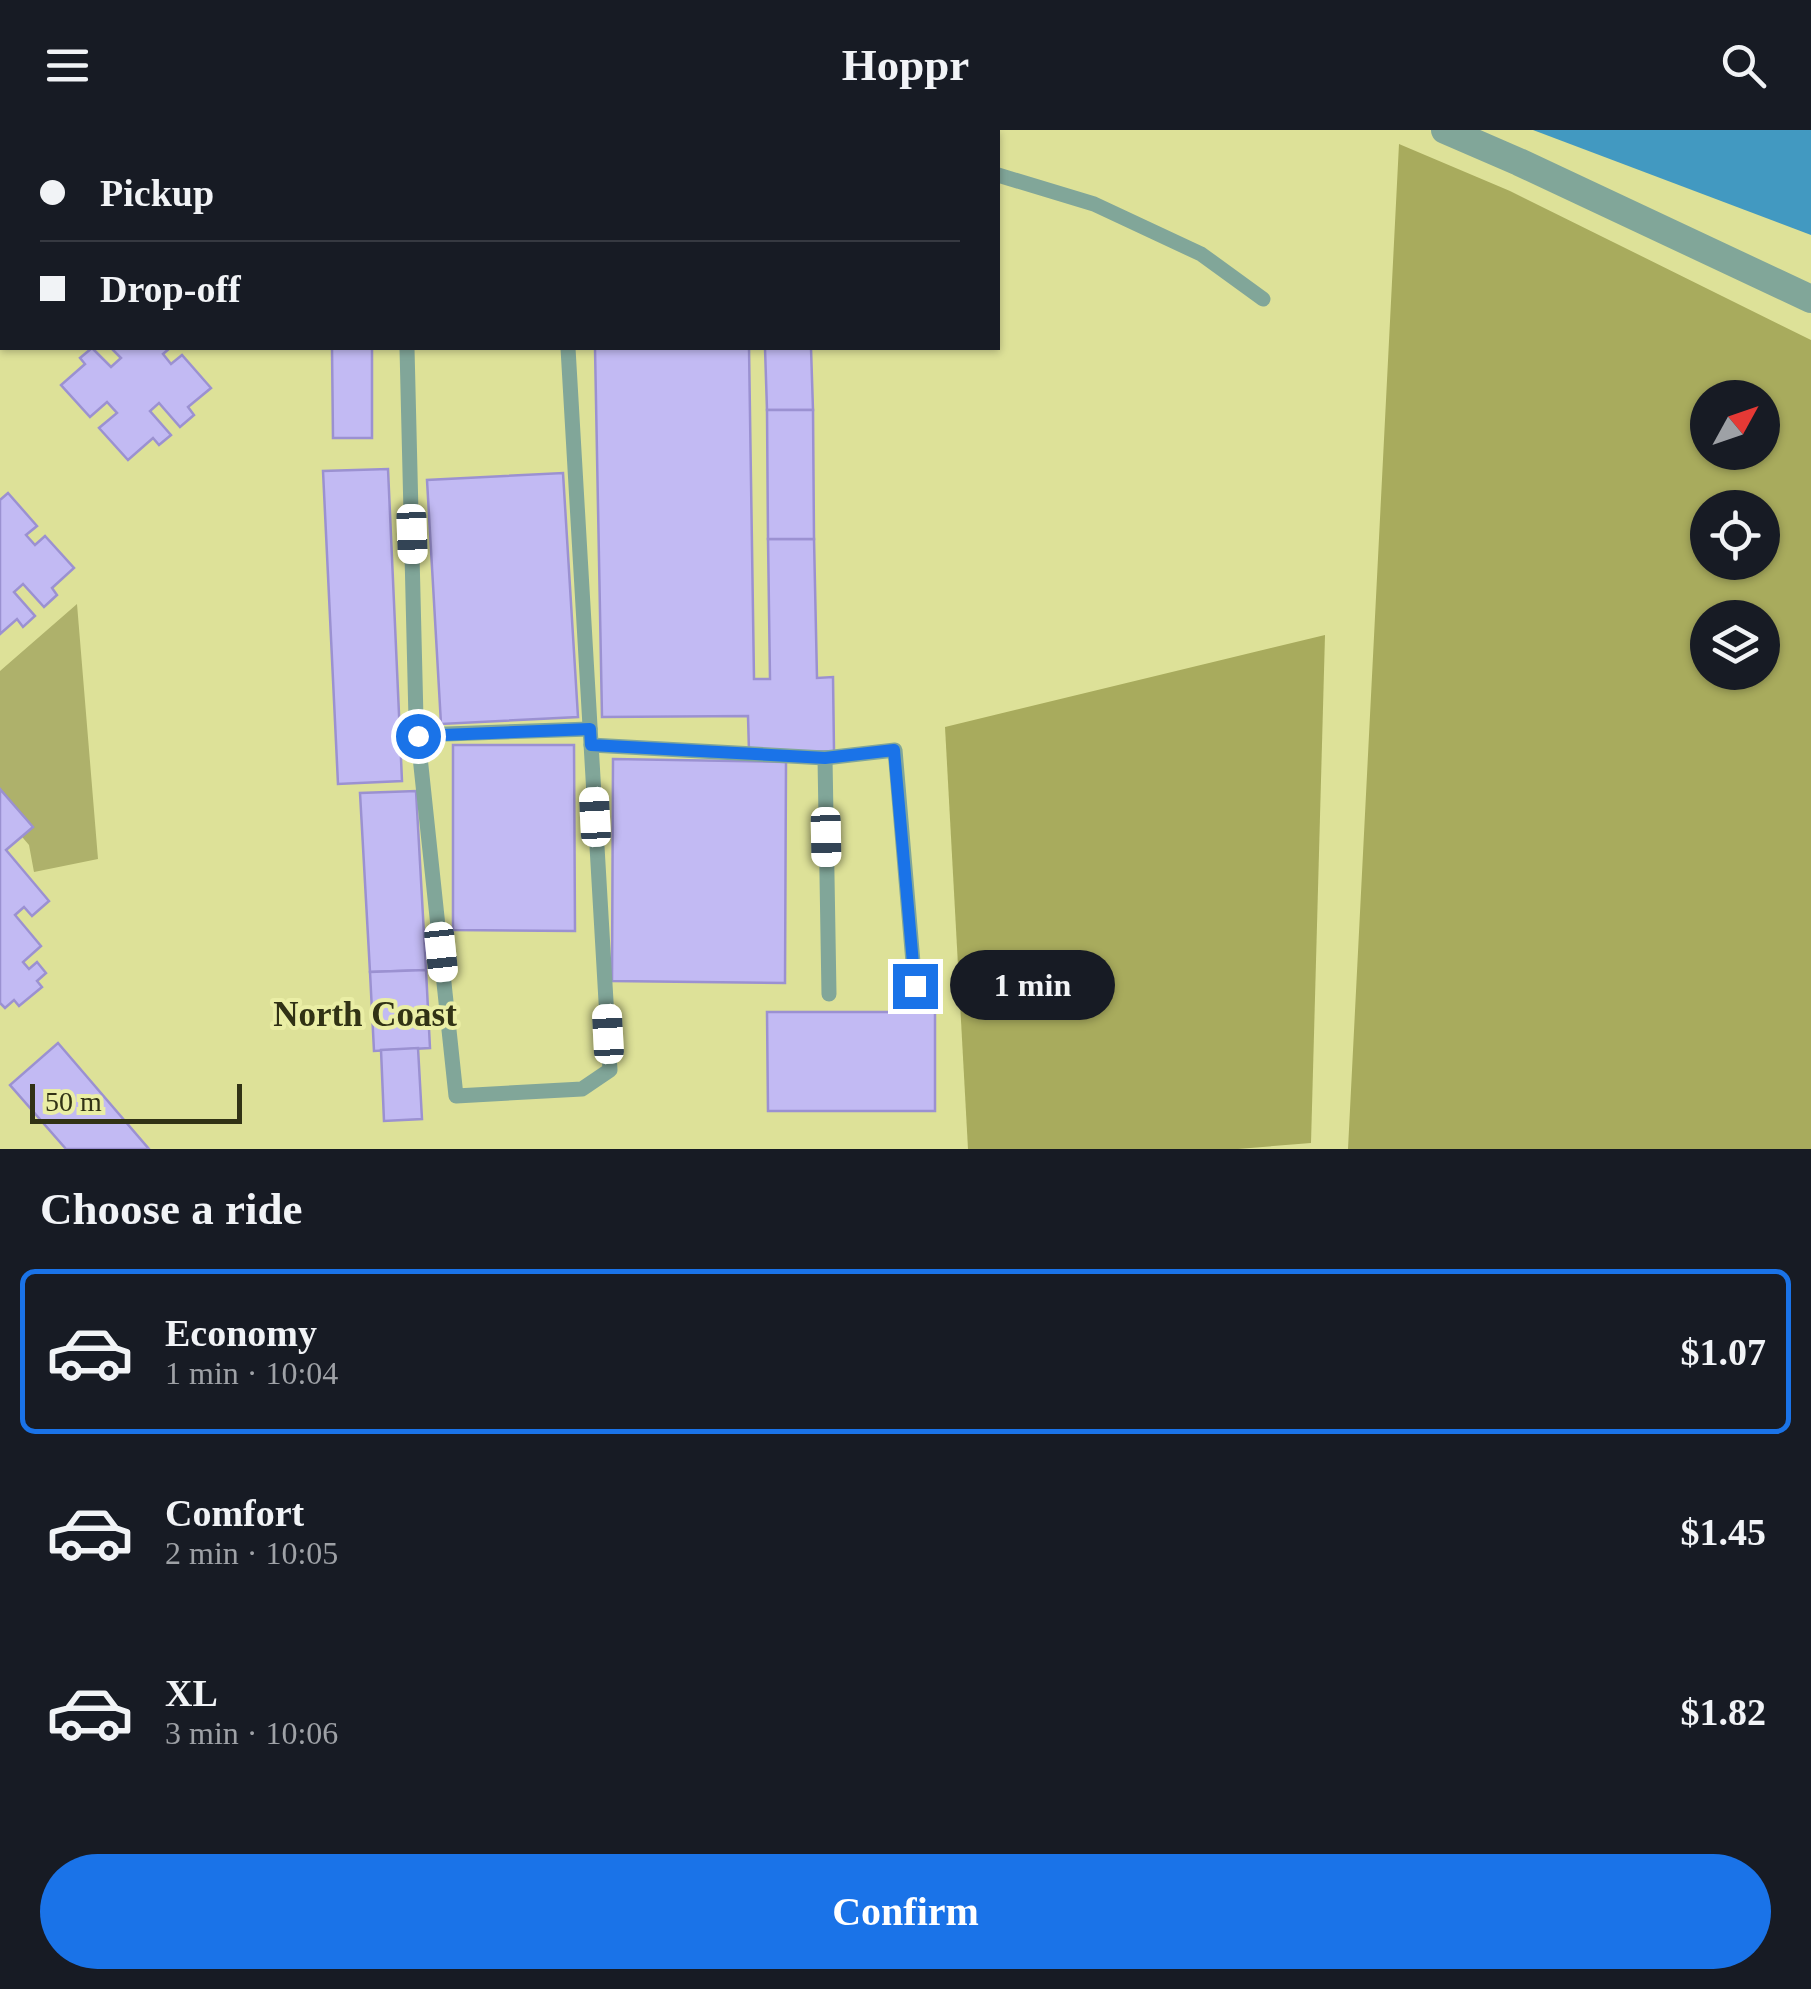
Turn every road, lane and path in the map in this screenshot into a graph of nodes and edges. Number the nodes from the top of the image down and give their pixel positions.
1 (1445, 130) edge
2 (1000, 176) edge
3 (1811, 299) edge
4 (1263, 300) dead end
5 (407, 350) edge
6 (568, 350) edge
7 (418, 736) junction
8 (591, 737) junction
9 (825, 758) junction
10 (915, 986) dead end
11 (829, 994) dead end

1 - 3 street
2 - 4 lane
5 - 7 lane
6 - 8 lane
7 - 8 lane
7 - 8 lane
8 - 9 lane
9 - 10 lane
9 - 11 lane

